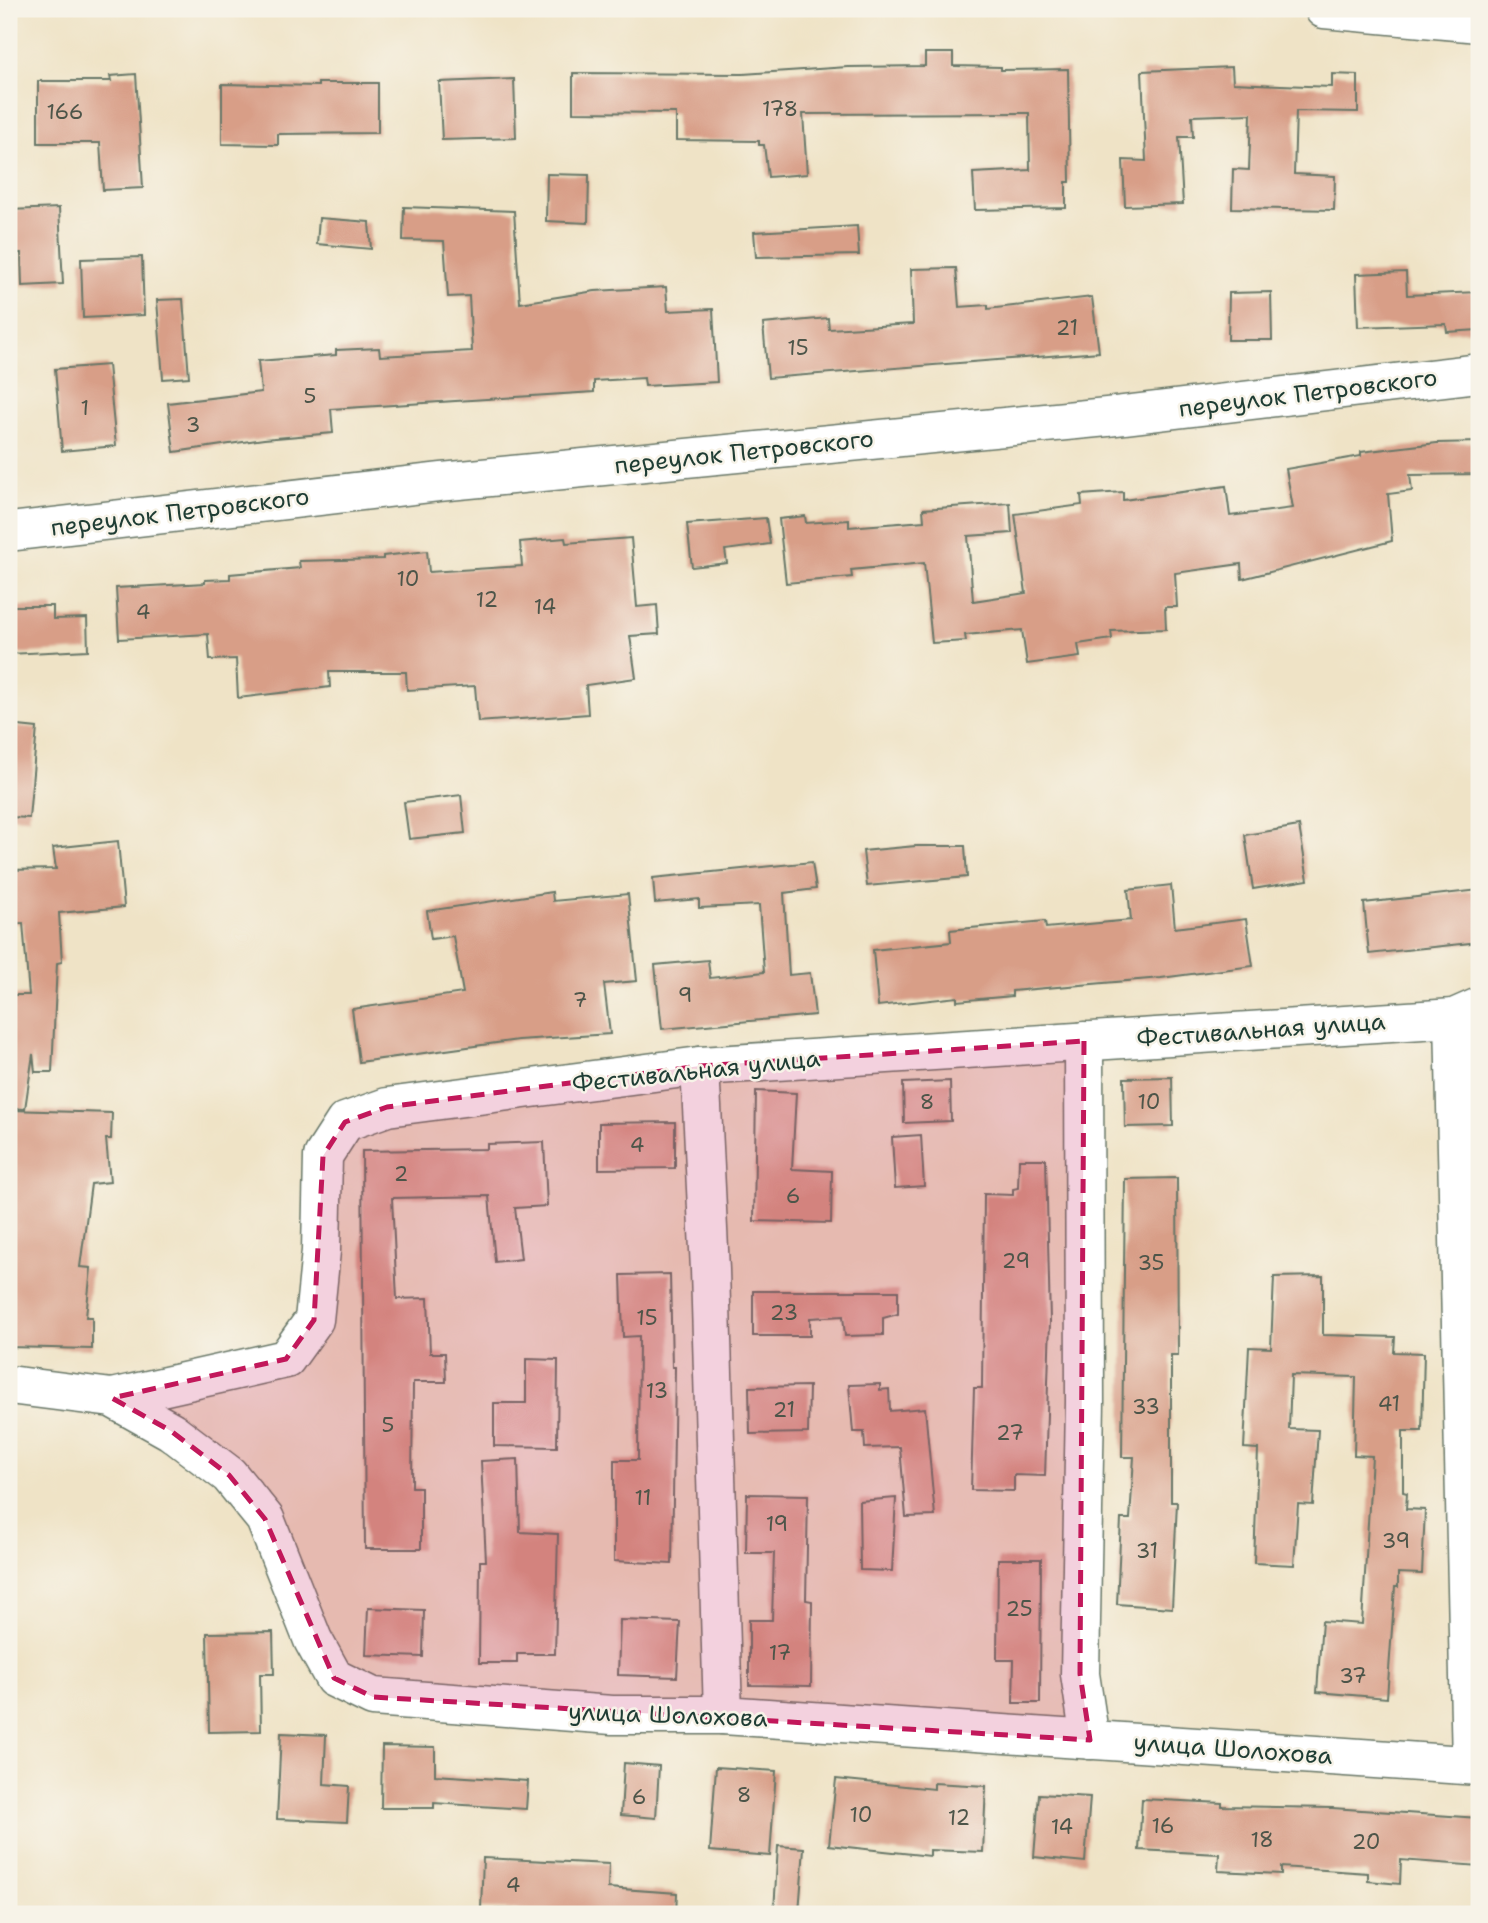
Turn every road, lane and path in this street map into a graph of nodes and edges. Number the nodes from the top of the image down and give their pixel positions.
1 (1324, 9) edge
2 (1479, 23) edge
3 (1479, 373) edge
4 (9, 532) edge
5 (1467, 1012) edge
6 (1084, 1041) junction
7 (700, 1066) junction
8 (9, 1385) edge
9 (112, 1398) junction
10 (723, 1715) junction
11 (1090, 1740) junction
12 (1475, 1765) edge

1 - 2 street
3 - 4 street, переулок Петровского
5 - 6 street, Фестивальная улица
5 - 12 street
6 - 7 street, Фестивальная улица
6 - 11 street
7 - 9 street, Фестивальная улица
7 - 10 street
8 - 9 street, улица Шолохова
9 - 10 street, улица Шолохова
10 - 11 street, улица Шолохова
11 - 12 street, улица Шолохова

